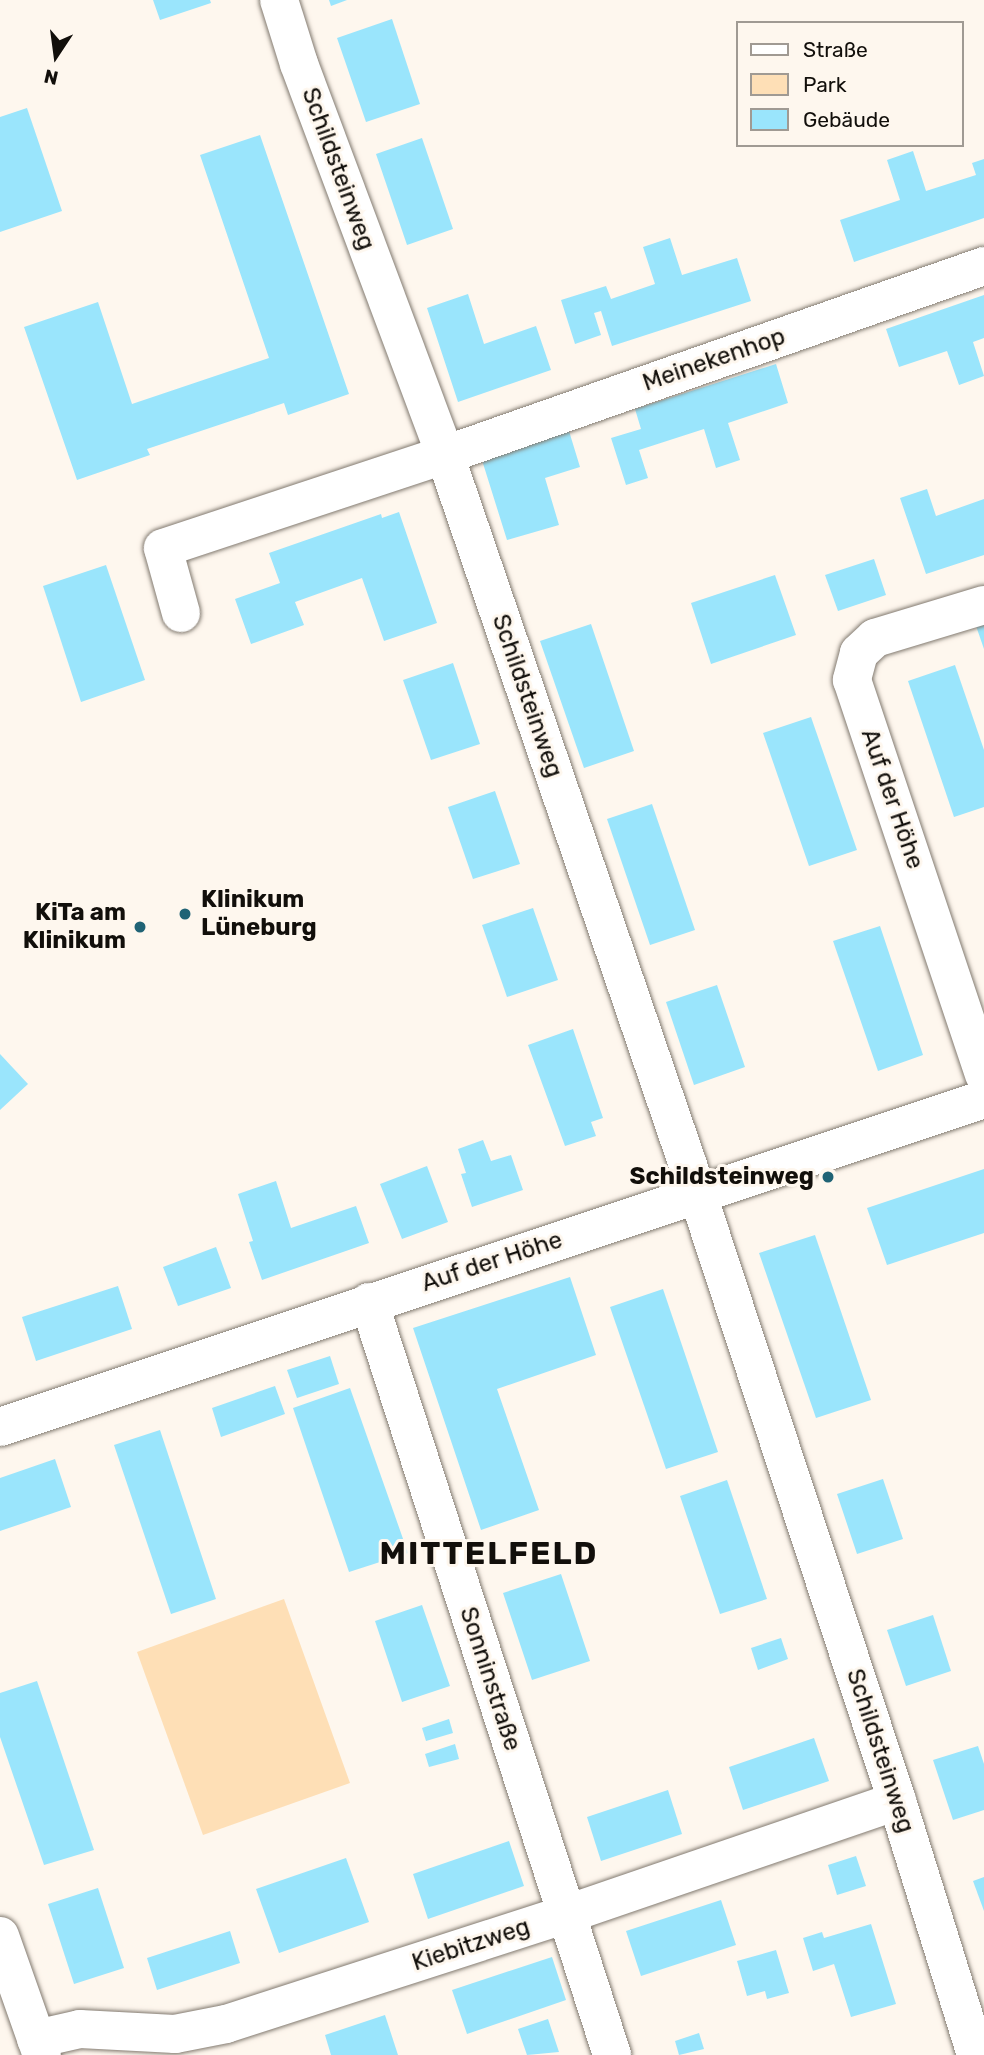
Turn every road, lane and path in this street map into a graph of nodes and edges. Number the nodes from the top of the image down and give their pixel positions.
1 (279, 0) edge
2 (984, 266) edge
3 (445, 454) junction
4 (984, 605) edge
5 (181, 613) dead end
6 (984, 1074) edge
7 (984, 1099) edge
8 (698, 1195) junction
9 (369, 1302) junction
10 (0, 1427) edge
11 (897, 1801) junction
12 (568, 1914) junction
13 (2, 1947) edge
14 (39, 2047) edge
15 (612, 2055) edge
16 (976, 2055) edge

1 - 3 street, Schildsteinweg
2 - 3 street, Meinekenhop
3 - 5 street
3 - 8 street, Schildsteinweg
4 - 6 street, Auf der Höhe
7 - 8 street, Auf der Höhe
8 - 9 street, Auf der Höhe
8 - 11 street, Schildsteinweg
9 - 10 street, Auf der Höhe
9 - 12 street, Sonninstraße
11 - 12 street, Kiebitzweg
11 - 16 street, Schildsteinweg
12 - 14 street, Kiebitzweg
12 - 15 street, Sonninstraße
13 - 14 street

